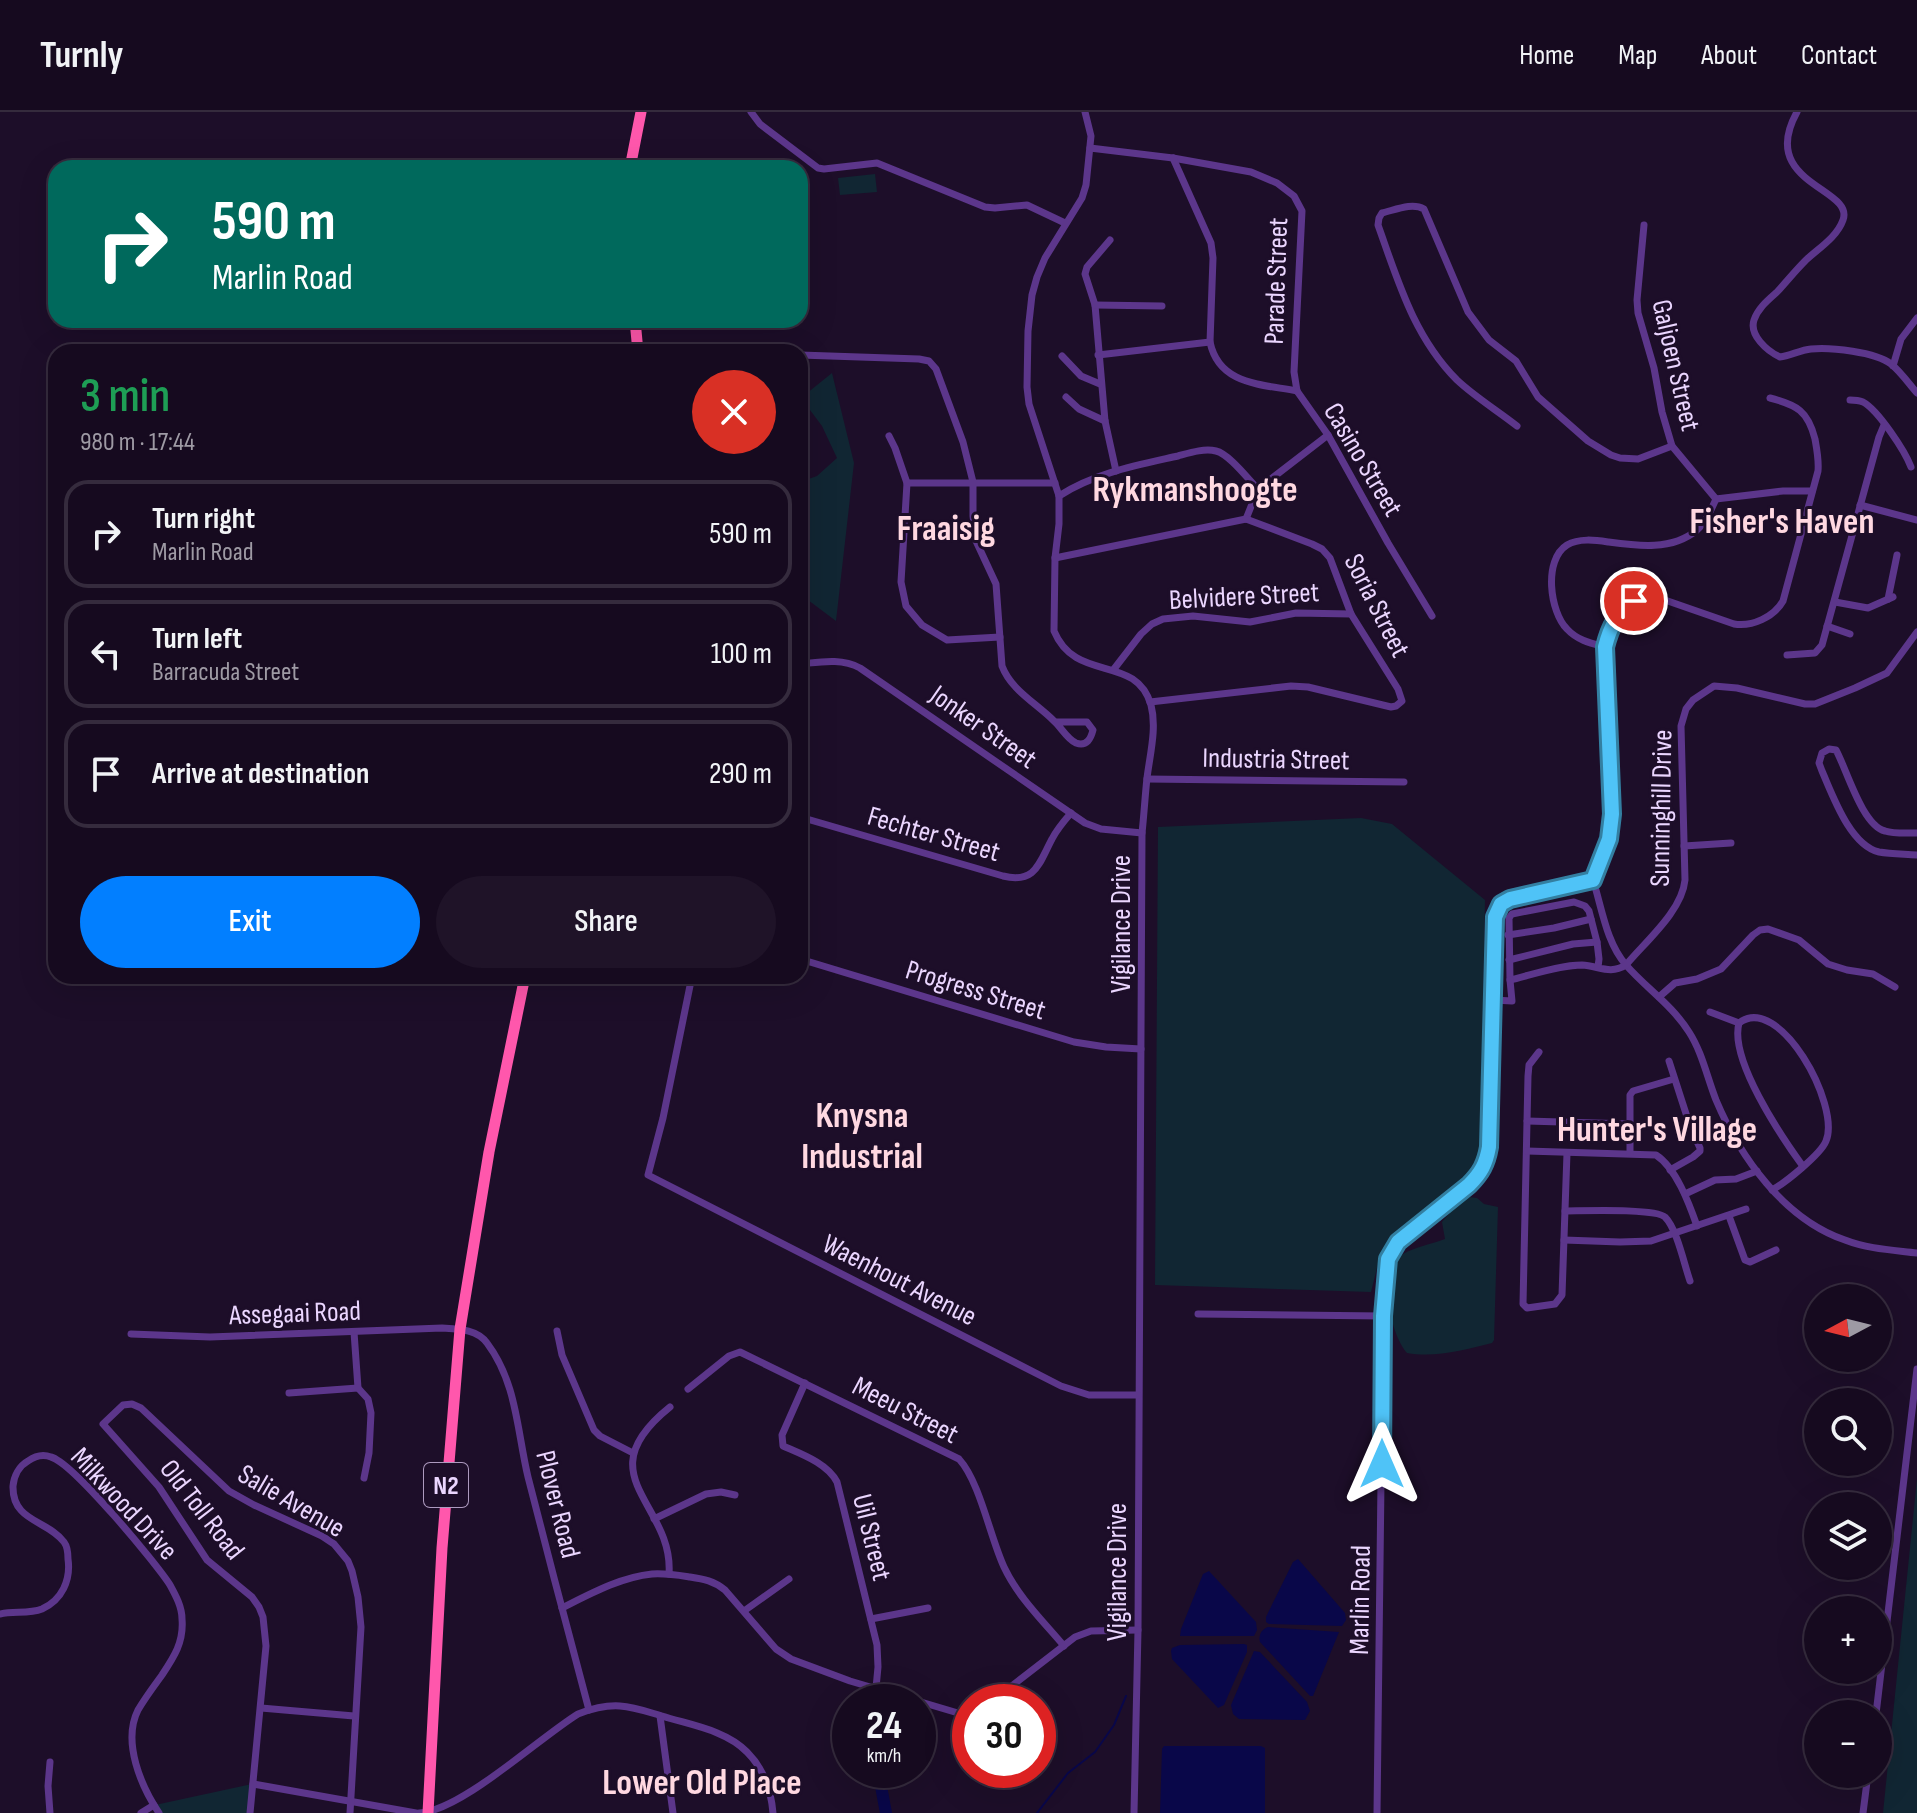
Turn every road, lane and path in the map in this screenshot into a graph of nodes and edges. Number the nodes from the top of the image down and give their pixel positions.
1 (641, 112) edge
2 (751, 112) edge
3 (1085, 112) edge
4 (1797, 112) edge
5 (1090, 148) junction
6 (1173, 158) junction
7 (632, 160) edge
8 (807, 160) edge
9 (808, 160) edge
10 (1065, 223) junction
11 (1644, 225) dead end
12 (1110, 240) dead end
13 (1095, 305) junction
14 (1162, 306) dead end
15 (1917, 318) edge
16 (1210, 342) junction
17 (808, 355) edge
18 (1098, 355) junction
19 (1062, 356) dead end
20 (1893, 366) junction
21 (1100, 384) junction
22 (1297, 391) junction
23 (1917, 393) edge
24 (1066, 397) dead end
25 (1770, 398) dead end
26 (1850, 400) dead end
27 (1105, 421) junction
28 (1884, 425) junction
29 (1517, 426) dead end
30 (1328, 435) junction
31 (889, 436) dead end
32 (1672, 446) junction
33 (1911, 467) dead end
34 (1116, 471) junction
35 (973, 482) junction
36 (907, 483) junction
37 (1055, 483) junction
38 (1258, 489) junction
39 (1812, 491) junction
40 (1059, 496) junction
41 (1716, 499) junction
42 (1860, 505) junction
43 (1246, 519) junction
44 (1917, 520) edge
45 (1897, 555) dead end
46 (1055, 558) junction
47 (1835, 602) junction
48 (1351, 614) junction
49 (1432, 616) dead end
50 (1827, 626) junction
51 (1850, 634) dead end
52 (1916, 634) edge
53 (1000, 637) junction
54 (1605, 647) junction
55 (1787, 655) dead end
56 (808, 663) edge
57 (1114, 669) junction
58 (1150, 702) junction
59 (1056, 722) junction
60 (1147, 779) junction
61 (1404, 782) dead end
62 (1071, 813) junction
63 (808, 819) edge
64 (1142, 833) junction
65 (1917, 833) edge
66 (1731, 843) dead end
67 (1684, 846) junction
68 (1917, 854) edge
69 (1593, 880) junction
70 (1591, 919) junction
71 (1508, 935) junction
72 (1597, 942) junction
73 (1509, 960) junction
74 (808, 961) edge
75 (1626, 965) junction
76 (1598, 967) junction
77 (1510, 980) junction
78 (523, 984) edge
79 (690, 984) edge
80 (1895, 987) dead end
81 (1659, 997) junction
82 (1494, 1000) junction
83 (1710, 1012) dead end
84 (1739, 1023) junction
85 (1141, 1049) junction
86 (1539, 1052) dead end
87 (1669, 1061) dead end
88 (1674, 1079) junction
89 (1527, 1121) junction
90 (1630, 1124) junction
91 (1527, 1151) junction
92 (1567, 1153) junction
93 (1630, 1153) junction
94 (1802, 1165) junction
95 (1670, 1170) junction
96 (1757, 1171) junction
97 (1772, 1190) junction
98 (1685, 1194) junction
99 (1746, 1209) dead end
100 (1565, 1211) junction
101 (1729, 1216) junction
102 (1697, 1226) junction
103 (1674, 1234) junction
104 (1564, 1240) junction
105 (1776, 1250) dead end
106 (1917, 1253) edge
107 (1690, 1281) dead end
108 (1198, 1314) dead end
109 (1383, 1316) junction
110 (460, 1329) junction
111 (557, 1331) dead end
112 (354, 1332) junction
113 (131, 1334) dead end
114 (1917, 1369) edge
115 (805, 1383) junction
116 (358, 1388) junction
117 (688, 1389) dead end
118 (289, 1393) dead end
119 (1138, 1395) junction
120 (670, 1407) dead end
121 (103, 1424) joint
122 (633, 1453) junction
123 (364, 1478) dead end
124 (735, 1495) dead end
125 (654, 1519) junction
126 (669, 1574) junction
127 (789, 1579) dead end
128 (562, 1608) junction
129 (928, 1608) dead end
130 (744, 1611) junction
131 (0, 1614) edge
132 (871, 1619) junction
133 (1138, 1630) junction
134 (1064, 1646) junction
135 (863, 1684) edge
136 (876, 1684) edge
137 (1014, 1684) edge
138 (1878, 1700) edge
139 (261, 1708) junction
140 (589, 1710) junction
141 (354, 1716) junction
142 (660, 1716) junction
143 (50, 1762) dead end
144 (253, 1784) junction
145 (1866, 1788) edge
146 (350, 1802) junction
147 (154, 1805) junction
148 (50, 1813) edge
149 (141, 1813) edge
150 (159, 1813) edge
151 (250, 1813) edge
152 (350, 1813) edge
153 (417, 1813) edge
154 (428, 1813) edge
155 (673, 1813) edge
156 (773, 1813) edge
157 (1134, 1813) edge
158 (1377, 1813) edge
159 (1863, 1813) edge

1 - 7 highway
2 - 8 street
3 - 5 street
4 - 20 street
5 - 6 street, Parade Street
5 - 10 street
6 - 16 street
6 - 22 street, Parade Street
9 - 10 street
10 - 37 street
11 - 32 street, Galjoen Street
12 - 13 street
13 - 14 street
13 - 18 street
15 - 20 street
16 - 18 street
16 - 22 street, Casino Street
17 - 35 street
18 - 21 street
19 - 21 street
20 - 23 street
21 - 27 street
22 - 30 street, Casino Street
24 - 27 street
25 - 39 street
26 - 28 street
27 - 34 street
28 - 33 street
28 - 42 street
29 - 32 street
30 - 38 street
30 - 49 street, Casino Street
31 - 36 street
32 - 41 street, Galjoen Street
34 - 38 street
34 - 40 street
35 - 36 street
35 - 37 street
35 - 53 street
36 - 53 street
37 - 40 street
38 - 43 street
39 - 41 street
39 - 54 street
40 - 46 street
41 - 54 street
42 - 44 street
42 - 47 street
43 - 46 street
43 - 48 street, Soria Street
45 - 47 street
46 - 57 street
47 - 50 street
48 - 57 street, Belvidere Street
48 - 58 street, Soria Street
50 - 51 street
50 - 55 street
52 - 67 street, Sunninghill Drive
53 - 59 street
54 - 69 street
56 - 62 street, Jonker Street
57 - 58 street
58 - 60 street, Vigilance Drive
59 - 59 street
60 - 61 street, Industria Street
60 - 64 street, Vigilance Drive
62 - 63 street, Fechter Street
62 - 64 street, Jonker Street
64 - 85 street, Vigilance Drive
65 - 68 street
66 - 67 street
67 - 75 street, Sunninghill Drive
69 - 75 street
69 - 82 street, Marlin Road
70 - 71 street
70 - 71 street
70 - 72 street
71 - 73 street
72 - 73 street
72 - 76 street
73 - 77 street
74 - 85 street, Progress Street
75 - 76 street
75 - 81 street
76 - 77 street
77 - 82 street
78 - 110 highway, N2
79 - 119 street, Waenhout Avenue
80 - 81 street
81 - 96 street
82 - 109 street, Marlin Road
83 - 84 street
84 - 94 street
84 - 94 street
85 - 119 street, Vigilance Drive
86 - 89 street
87 - 88 street
88 - 90 street
88 - 95 street
89 - 90 street
89 - 91 street
90 - 93 street
91 - 92 street
91 - 104 street
92 - 93 street
92 - 100 street
93 - 95 street
94 - 97 street
95 - 98 street
96 - 97 street
96 - 98 street
97 - 106 street
98 - 102 street
99 - 101 street
100 - 103 street
100 - 104 street
101 - 102 street
101 - 105 street
102 - 103 street
103 - 104 street
103 - 107 street
108 - 109 street
109 - 158 street, Marlin Road
110 - 112 street, Assegaai Road
110 - 128 street, Plover Road
110 - 154 highway, N2
111 - 122 street
112 - 113 street, Assegaai Road
112 - 116 street
114 - 138 street
115 - 117 street, Meeu Street
115 - 132 street, Uil Street
115 - 134 street, Meeu Street
116 - 118 street
116 - 123 street
119 - 133 street, Vigilance Drive
120 - 122 street
121 - 139 street, Old Toll Road
121 - 141 street, Salie Avenue
122 - 125 street
124 - 125 street
125 - 126 street
126 - 128 street
126 - 130 street
127 - 130 street
128 - 140 street, Plover Road
129 - 132 street
130 - 135 street
131 - 147 street, Milkwood Drive
132 - 136 street, Uil Street
133 - 134 street
133 - 157 street, Vigilance Drive
134 - 137 street
139 - 141 street
139 - 144 street, Old Toll Road
140 - 142 street
140 - 154 street
141 - 146 street, Salie Avenue
142 - 155 street
142 - 156 street
143 - 148 street
144 - 146 street
144 - 151 street, Old Toll Road
145 - 159 street
146 - 152 street, Salie Avenue
146 - 153 street
147 - 149 street
147 - 150 street, Milkwood Drive
153 - 154 street

